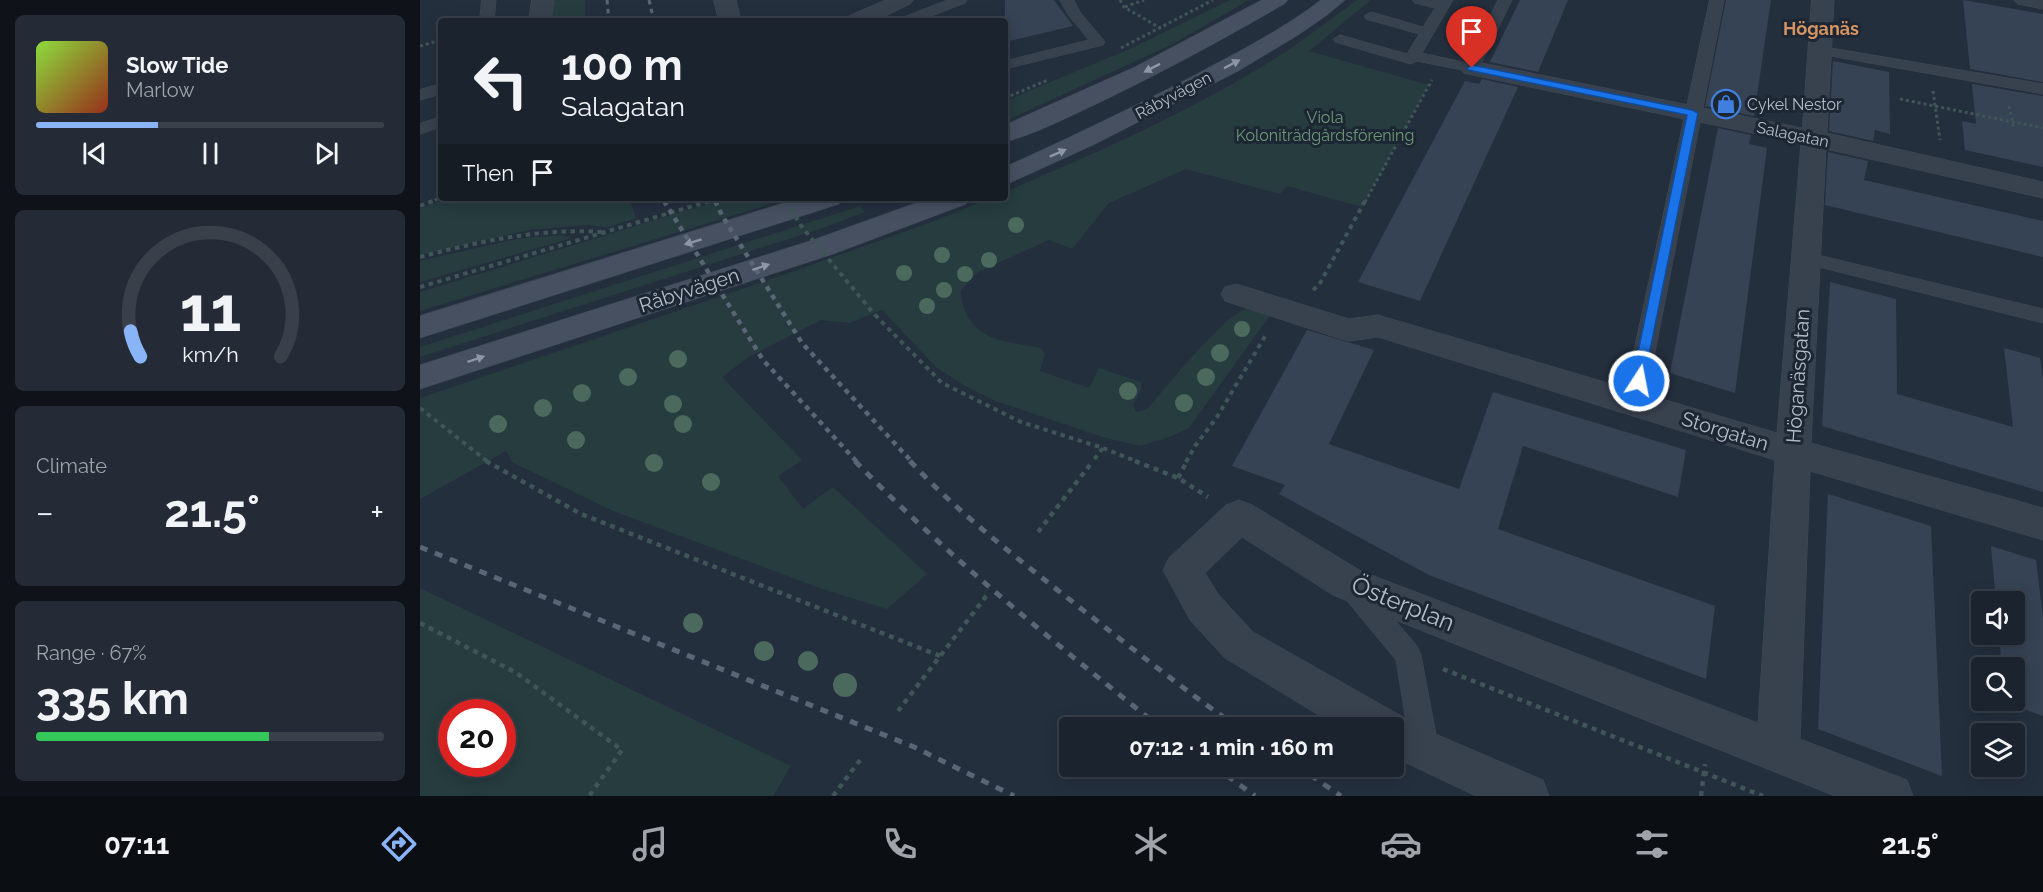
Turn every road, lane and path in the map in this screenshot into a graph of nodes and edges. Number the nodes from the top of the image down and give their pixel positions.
1 (489, 0) edge
2 (543, 0) edge
3 (725, 0) edge
4 (903, 0) edge
5 (960, 0) edge
6 (1067, 0) edge
7 (1120, 0) edge
8 (1144, 0) edge
9 (1277, 0) edge
10 (1334, 0) edge
11 (1420, 0) edge
12 (1505, 0) edge
13 (1717, 0) edge
14 (1823, 0) edge
15 (2025, 0) edge
16 (1444, 3) edge
17 (2043, 3) edge
18 (1124, 7) junction
19 (1371, 16) dead end
20 (487, 18) edge
21 (540, 18) edge
22 (729, 18) edge
23 (864, 18) edge
24 (915, 18) edge
25 (1161, 28) dead end
26 (1427, 32) junction
27 (1340, 39) dead end
28 (438, 41) edge
29 (420, 46) edge
30 (1819, 50) junction
31 (1413, 56) junction
32 (1442, 62) junction
33 (1008, 65) edge
34 (1472, 68) junction
35 (1930, 69) junction
36 (2043, 89) edge
37 (437, 90) dead end
38 (420, 95) edge
39 (1900, 99) dead end
40 (1935, 106) junction
41 (1692, 113) junction
42 (438, 123) edge
43 (2043, 128) edge
44 (420, 129) edge
45 (1008, 133) edge
46 (1813, 138) junction
47 (1943, 167) junction
48 (1008, 176) edge
49 (2043, 190) edge
50 (438, 199) edge
51 (710, 201) edge
52 (786, 201) edge
53 (819, 201) edge
54 (948, 201) edge
55 (420, 206) edge
56 (607, 232) junction
57 (420, 257) edge
58 (1805, 258) junction
59 (420, 287) edge
60 (1236, 294) dead end
61 (1285, 309) junction
62 (2043, 316) edge
63 (420, 327) edge
64 (420, 376) edge
65 (1634, 404) junction
66 (420, 408) edge
67 (1103, 448) junction
68 (1793, 452) junction
69 (2043, 524) edge
70 (1038, 532) dead end
71 (1347, 583) junction
72 (987, 595) dead end
73 (420, 622) edge
74 (1408, 655) junction
75 (940, 656) junction
76 (898, 711) dead end
77 (1362, 717) edge
78 (1409, 743) edge
79 (1779, 752) junction
80 (863, 756) dead end
81 (589, 796) edge
82 (833, 796) edge
83 (1527, 796) edge
84 (1763, 796) edge
85 (1891, 796) edge

1 - 20 lane
2 - 21 street
3 - 22 street
4 - 23 street
5 - 24 lane
6 - 33 lane
7 - 18 path
8 - 18 path
9 -> 45 main road, Råbyvägen
48 -> 10 main road, Råbyvägen
11 - 16 lane
12 - 34 lane
13 - 41 lane
14 - 30 street, Höganäsgatan
15 - 17 street
16 - 26 lane
18 - 25 path
19 - 26 lane
26 - 31 lane
27 - 31 lane
28 - 29 path
30 - 35 lane
30 - 46 street, Höganäsgatan
31 - 32 lane
32 - 34 lane
32 - 61 path
34 - 41 street, Salagatan
35 - 36 lane
35 - 40 path
37 - 38 lane
39 - 40 path
40 - 43 path
40 - 47 path
41 - 46 street, Salagatan
41 - 65 lane
42 - 44 lane
46 - 47 street, Salagatan
46 - 58 street, Höganäsgatan
47 - 49 street, Salagatan
50 - 55 path
51 - 56 path
52 - 67 path, bridge
53 -> 63 main road
64 -> 54 main road, Råbyvägen
56 - 57 path
56 - 59 path
58 - 62 lane
58 - 68 street, Höganäsgatan
60 - 61 street, Storgatan
61 - 65 street, Storgatan
61 - 67 path
65 - 68 street, Storgatan
66 - 75 path
67 - 70 path
68 - 69 street, Storgatan
68 - 79 street, Höganäsgatan
71 - 74 lane
71 - 77 street, Österplan
71 - 79 street, Österplan
72 - 75 path
73 - 81 path
74 - 78 lane
74 - 84 path
75 - 76 path
78 - 83 street
79 - 85 street, Österplan
80 - 82 path

